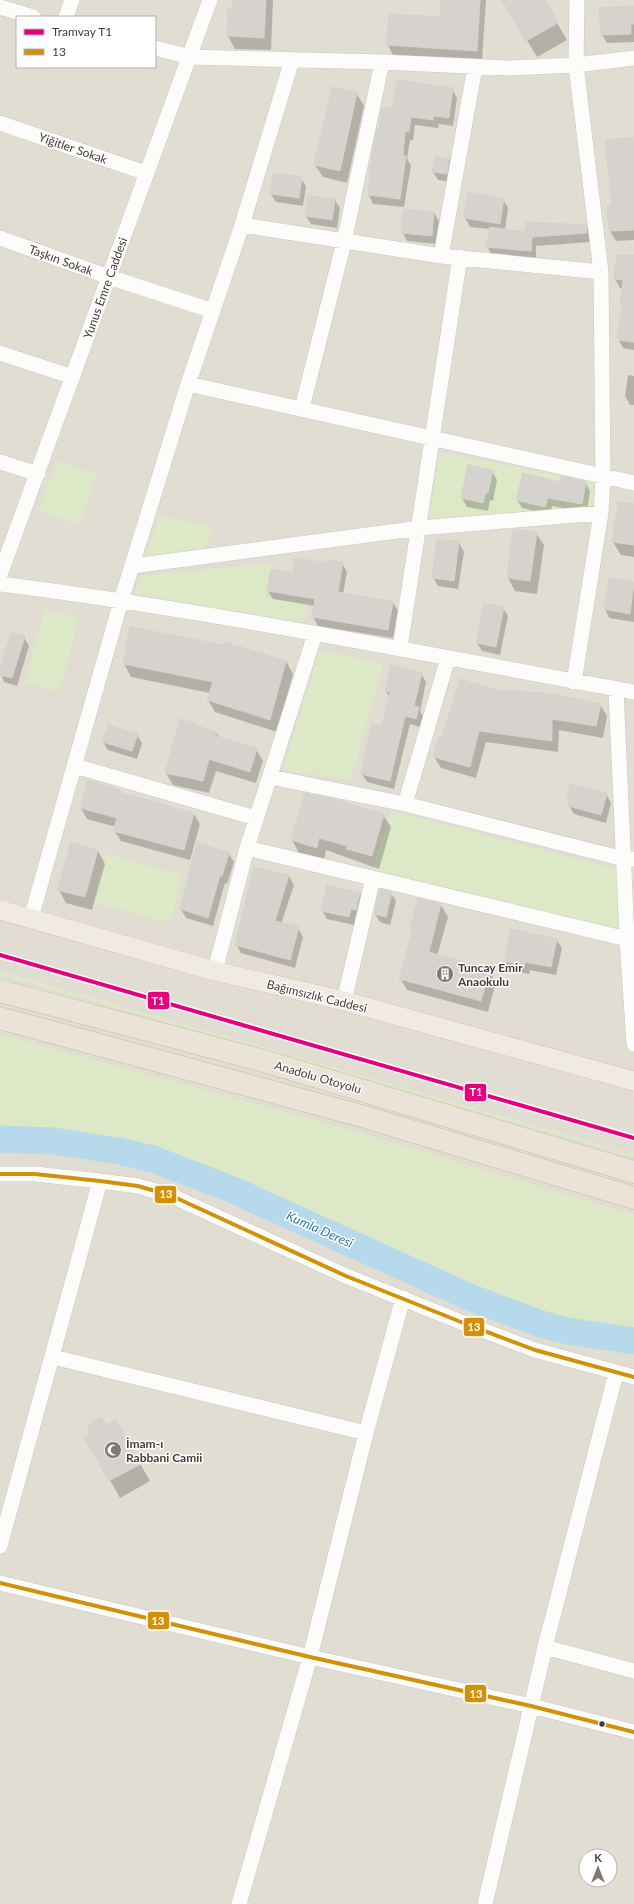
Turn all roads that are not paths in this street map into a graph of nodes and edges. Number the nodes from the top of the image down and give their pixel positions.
1 (72, 0) edge
2 (210, 0) edge
3 (577, 0) edge
4 (0, 7) edge
5 (30, 16) edge
6 (66, 16) edge
7 (156, 48) edge
8 (190, 57) junction
9 (634, 58) edge
10 (292, 60) junction
11 (382, 62) junction
12 (576, 65) junction
13 (475, 67) junction
14 (0, 123) edge
15 (146, 173) junction
16 (242, 225) junction
17 (0, 238) edge
18 (344, 242) junction
19 (441, 256) junction
20 (460, 257) junction
21 (601, 272) junction
22 (109, 277) junction
23 (213, 310) junction
24 (0, 353) edge
25 (73, 377) junction
26 (188, 384) junction
27 (302, 408) junction
28 (432, 439) junction
29 (0, 462) edge
30 (38, 474) junction
31 (603, 477) junction
32 (634, 483) edge
33 (601, 513) junction
34 (420, 528) junction
35 (133, 566) junction
36 (0, 575) edge
37 (0, 584) edge
38 (121, 601) junction
39 (315, 634) junction
40 (400, 648) junction
41 (448, 658) junction
42 (574, 682) junction
43 (616, 689) junction
44 (634, 692) edge
45 (74, 766) junction
46 (270, 777) junction
47 (405, 804) junction
48 (256, 818) junction
49 (247, 848) junction
50 (629, 859) edge
51 (373, 878) junction
52 (0, 910) edge
53 (31, 918) junction
54 (627, 939) junction
55 (215, 971) junction
56 (0, 991) edge
57 (344, 1001) junction
58 (0, 1018) edge
59 (634, 1044) edge
60 (634, 1081) edge
61 (634, 1172) edge
62 (0, 1174) edge
63 (100, 1181) junction
64 (634, 1198) edge
65 (403, 1298) junction
66 (53, 1357) junction
67 (616, 1374) junction
68 (634, 1377) edge
69 (366, 1433) junction
70 (0, 1546) edge
71 (0, 1583) edge
72 (545, 1647) junction
73 (310, 1657) junction
74 (634, 1671) edge
75 (531, 1706) junction
76 (634, 1732) edge
77 (239, 1904) edge
78 (485, 1904) edge

1 - 6 street
2 - 8 street, Yunus Emre Caddesi
3 - 12 street
4 - 5 street
7 - 8 street
8 - 10 street
8 - 15 street, Yunus Emre Caddesi
9 - 12 street
10 - 11 street
10 - 16 street
11 - 13 street
11 - 18 street
12 - 13 street
12 - 21 street
13 - 19 street
14 - 15 street, Yiğitler Sokak
15 - 22 street, Yunus Emre Caddesi
16 - 18 street
16 - 23 street
17 - 22 street, Taşkın Sokak
18 - 19 street
18 - 27 street
19 - 20 street
20 - 21 street
20 - 28 street
21 - 31 street
22 - 23 street, Taşkın Sokak
22 - 25 street, Yunus Emre Caddesi
23 - 26 street
24 - 25 street
25 - 30 street, Yunus Emre Caddesi
26 - 27 street
26 - 35 street
27 - 28 street
28 - 31 street
28 - 34 street
29 - 30 street
30 - 36 street, Yunus Emre Caddesi
31 - 32 street
31 - 33 street
33 - 34 street
33 - 42 street
34 - 35 street
34 - 40 street
35 - 38 street
37 - 38 street
38 - 39 street
38 - 45 street
39 - 40 street
39 - 46 street
40 - 41 street
41 - 42 street
41 - 47 street
42 - 43 street
43 - 44 street
43 - 50 street
45 - 48 street
45 - 53 street
46 - 47 street
46 - 48 street
47 - 50 street
48 - 49 street
49 - 51 street
49 - 55 street
50 - 54 street
51 - 54 street
51 - 57 street
52 - 53 main road, Bağımsızlık Caddesi
53 - 55 main road, Bağımsızlık Caddesi
54 - 59 street
55 - 57 main road, Bağımsızlık Caddesi
56 - 61 highway, Anadolu Otoyolu
57 - 60 main road, Bağımsızlık Caddesi
58 - 64 highway
62 - 63 street
63 - 65 street
63 - 66 street
65 - 67 street
65 - 69 street
66 - 69 street
66 - 70 street
67 - 68 street
67 - 72 street
69 - 73 street
71 - 73 street
72 - 74 street
72 - 75 street
73 - 75 street
73 - 77 street
75 - 76 street
75 - 78 street

